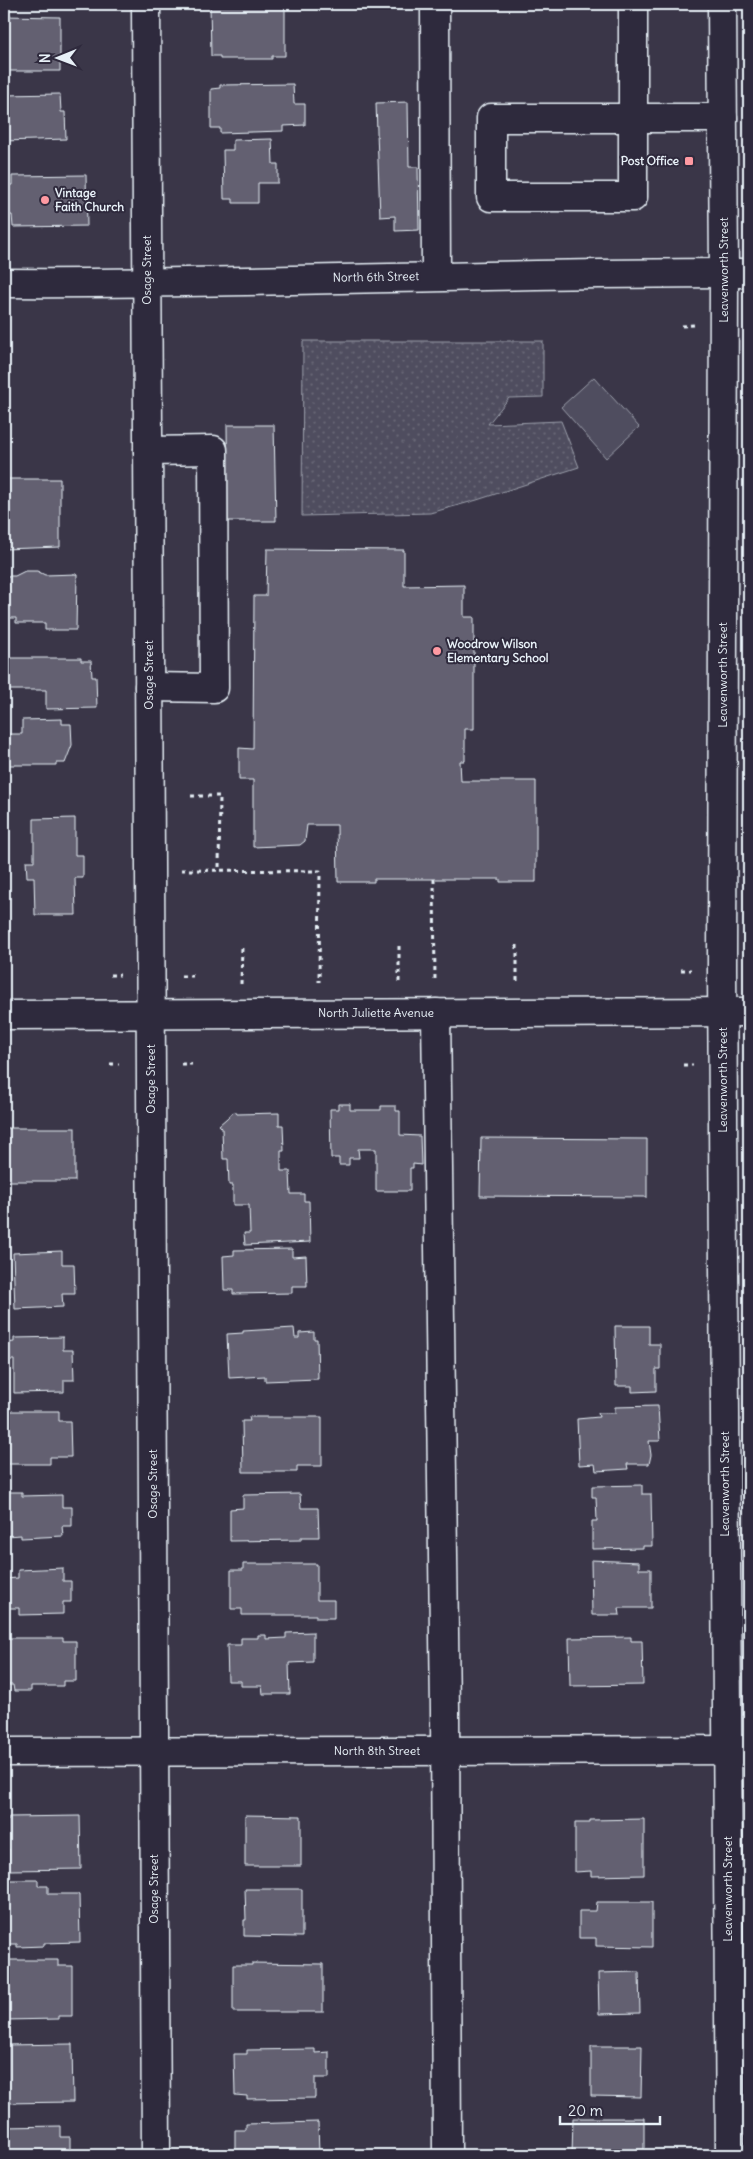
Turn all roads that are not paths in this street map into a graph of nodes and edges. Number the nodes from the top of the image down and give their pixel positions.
1 (146, 4) edge
2 (435, 4) edge
3 (633, 4) edge
4 (722, 4) edge
5 (633, 118) junction
6 (723, 118) junction
7 (737, 273) edge
8 (436, 276) junction
9 (4, 283) edge
10 (147, 283) junction
11 (148, 451) junction
12 (149, 687) junction
13 (722, 1012) junction
14 (749, 1012) edge
15 (436, 1013) junction
16 (150, 1014) junction
17 (4, 1015) edge
18 (738, 1750) edge
19 (445, 1751) junction
20 (4, 1752) edge
21 (154, 1752) junction
22 (156, 2155) edge
23 (447, 2155) edge
24 (730, 2155) edge

1 - 10 street, Osage Street
2 - 8 street
3 - 5 street
4 - 6 street, Leavenworth Street
5 - 5 street
5 - 6 street
6 - 7 street, Leavenworth Street
7 - 8 street, North 6th Street
7 - 13 street, Leavenworth Street
8 - 10 street, North 6th Street
9 - 10 street, North 6th Street
10 - 11 street, Osage Street
11 - 12 street, Osage Street
11 - 12 street
12 - 16 street, Osage Street
13 - 14 street, North Juliette Avenue
13 - 15 street, North Juliette Avenue
13 - 18 street, Leavenworth Street
15 - 16 street, North Juliette Avenue
15 - 19 street
16 - 17 street, North Juliette Avenue
16 - 21 street, Osage Street
18 - 19 street, North 8th Street
18 - 24 street, Leavenworth Street
19 - 21 street, North 8th Street
19 - 23 street
20 - 21 street, North 8th Street
21 - 22 street, Osage Street

